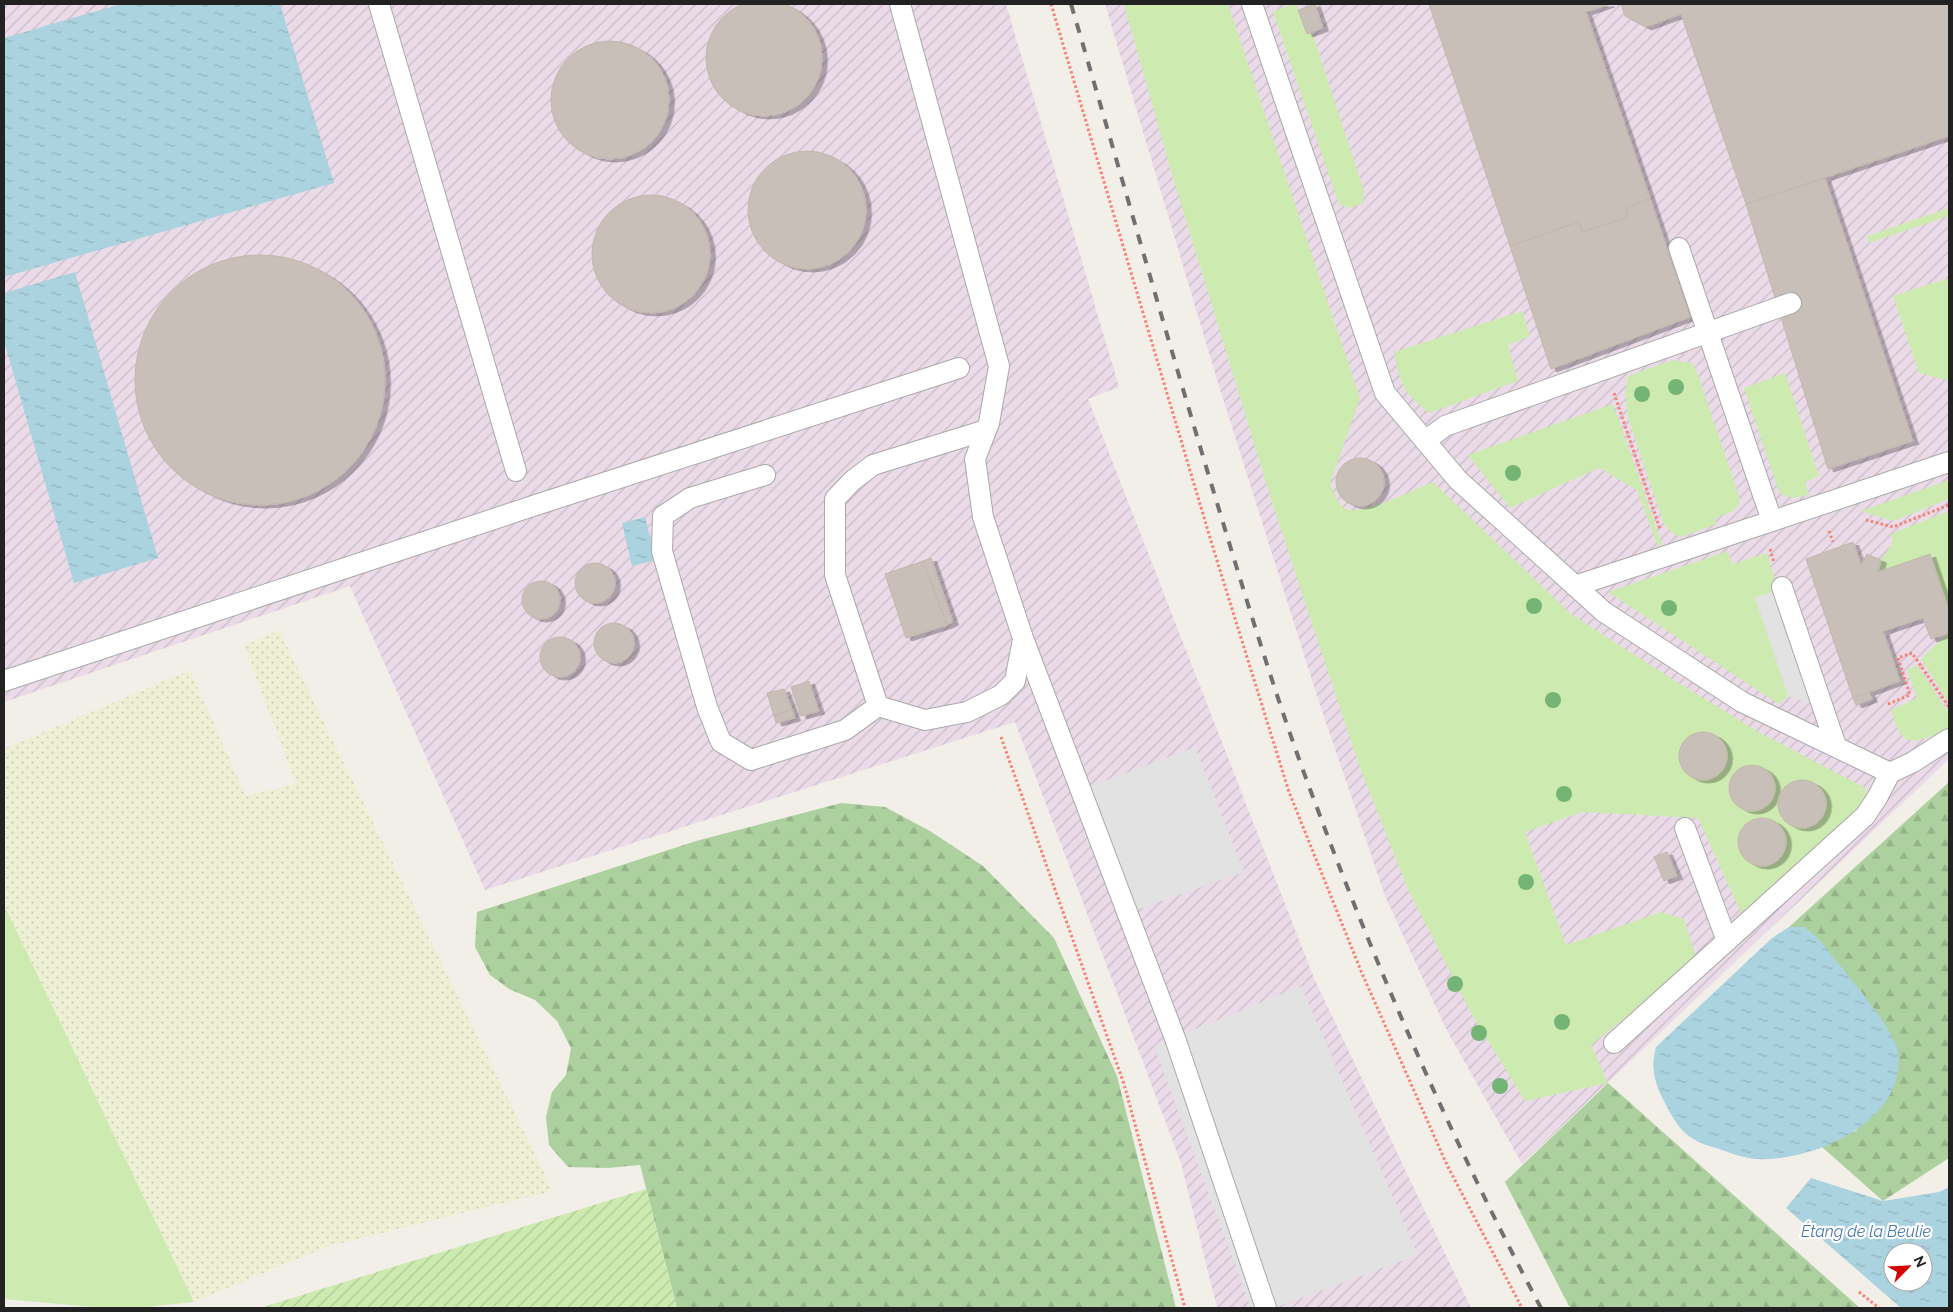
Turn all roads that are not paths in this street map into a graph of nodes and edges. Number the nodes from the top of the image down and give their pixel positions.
1 (379, 4) edge
2 (900, 4) edge
3 (1252, 4) edge
4 (1679, 248) dead end
5 (1791, 303) dead end
6 (1708, 333) junction
7 (958, 368) dead end
8 (986, 430) junction
9 (1425, 441) junction
10 (1949, 462) edge
11 (516, 471) dead end
12 (764, 475) dead end
13 (1772, 521) junction
14 (1575, 586) junction
15 (1782, 587) road end
16 (1024, 638) junction
17 (4, 681) edge
18 (878, 706) junction
19 (1949, 739) edge
20 (1836, 746) junction
21 (1890, 773) junction
22 (1685, 828) dead end
23 (1727, 941) junction
24 (1614, 1043) dead end
25 (1266, 1308) edge

1 - 11 lane
2 - 8 lane
3 - 9 lane
4 - 6 lane
5 - 6 lane
6 - 9 lane
6 - 13 lane
7 - 17 lane
8 - 16 lane
8 - 18 lane
9 - 14 lane
10 - 13 lane
12 - 18 lane
13 - 14 lane
14 - 20 lane
15 - 20 lane
16 - 18 lane
16 - 25 lane
19 - 21 lane
20 - 21 lane
21 - 23 lane
22 - 23 lane
23 - 24 lane

